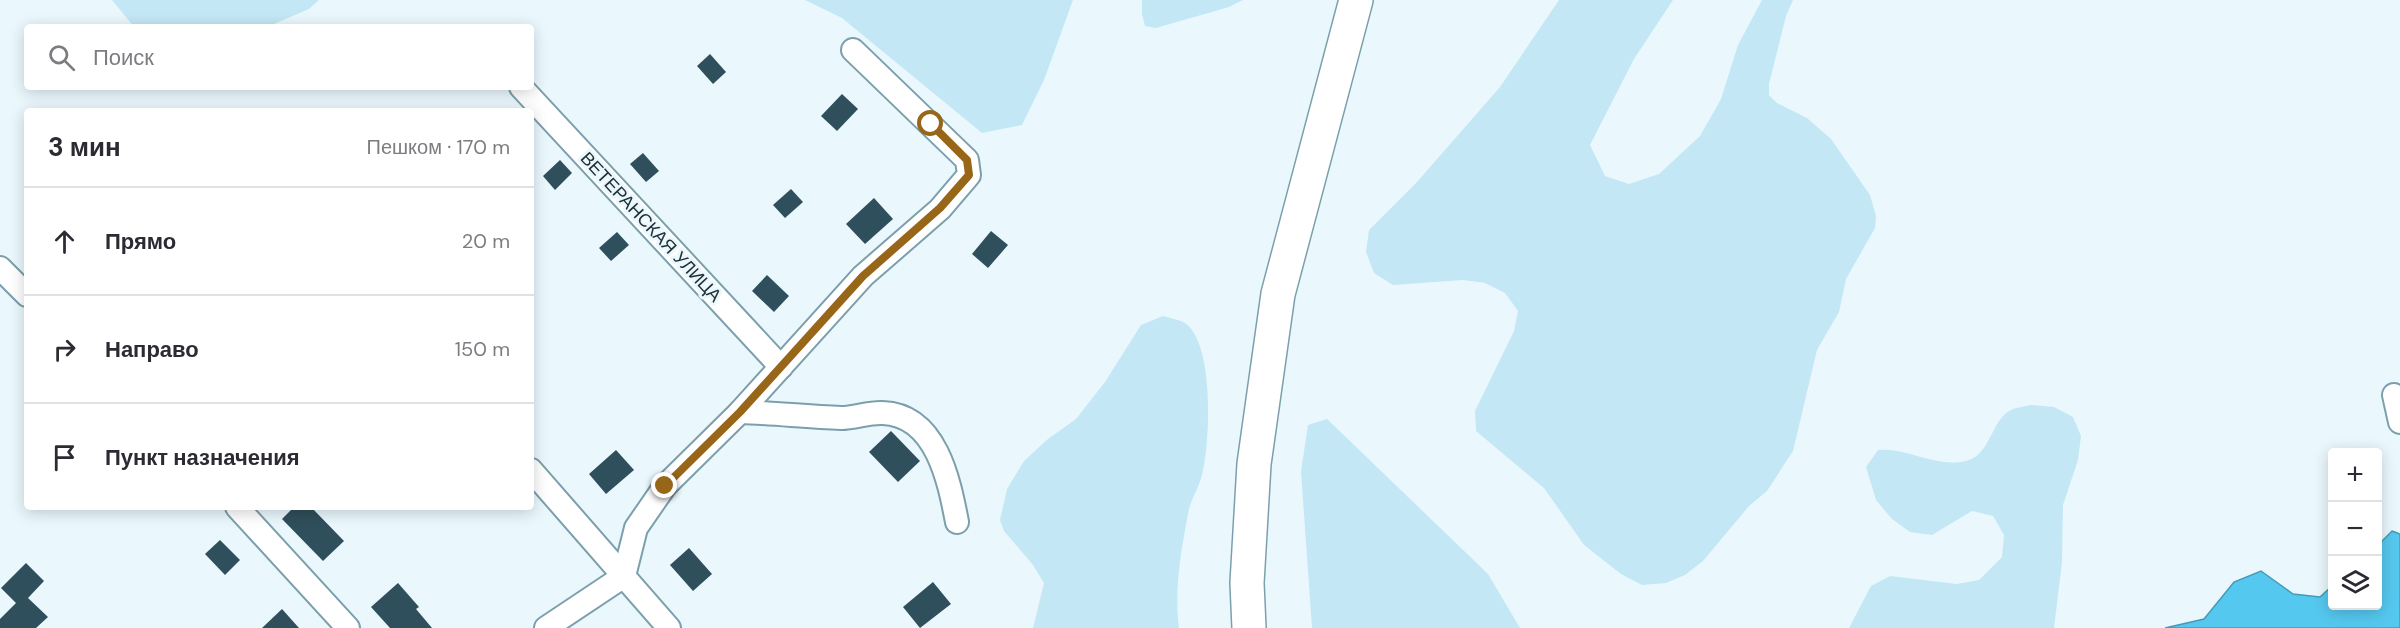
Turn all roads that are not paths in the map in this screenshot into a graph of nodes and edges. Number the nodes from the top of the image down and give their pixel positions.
1 (1356, 0) edge
2 (853, 50) dead end
3 (524, 90) edge
4 (0, 268) edge
5 (24, 292) edge
6 (781, 367) junction
7 (2394, 395) dead end
8 (740, 412) junction
9 (2400, 422) edge
10 (534, 473) edge
11 (240, 510) edge
12 (957, 522) dead end
13 (624, 576) junction
14 (348, 628) edge
15 (546, 628) edge
16 (669, 628) edge
17 (1249, 628) edge

1 - 17 main road
2 - 6 street
3 - 6 street, ВЕТЕРАНСКАЯ УЛИЦА
4 - 5 street
6 - 8 street
7 - 9 street
8 - 12 street
8 - 13 street
10 - 13 street
11 - 14 street
13 - 15 street
13 - 16 street

